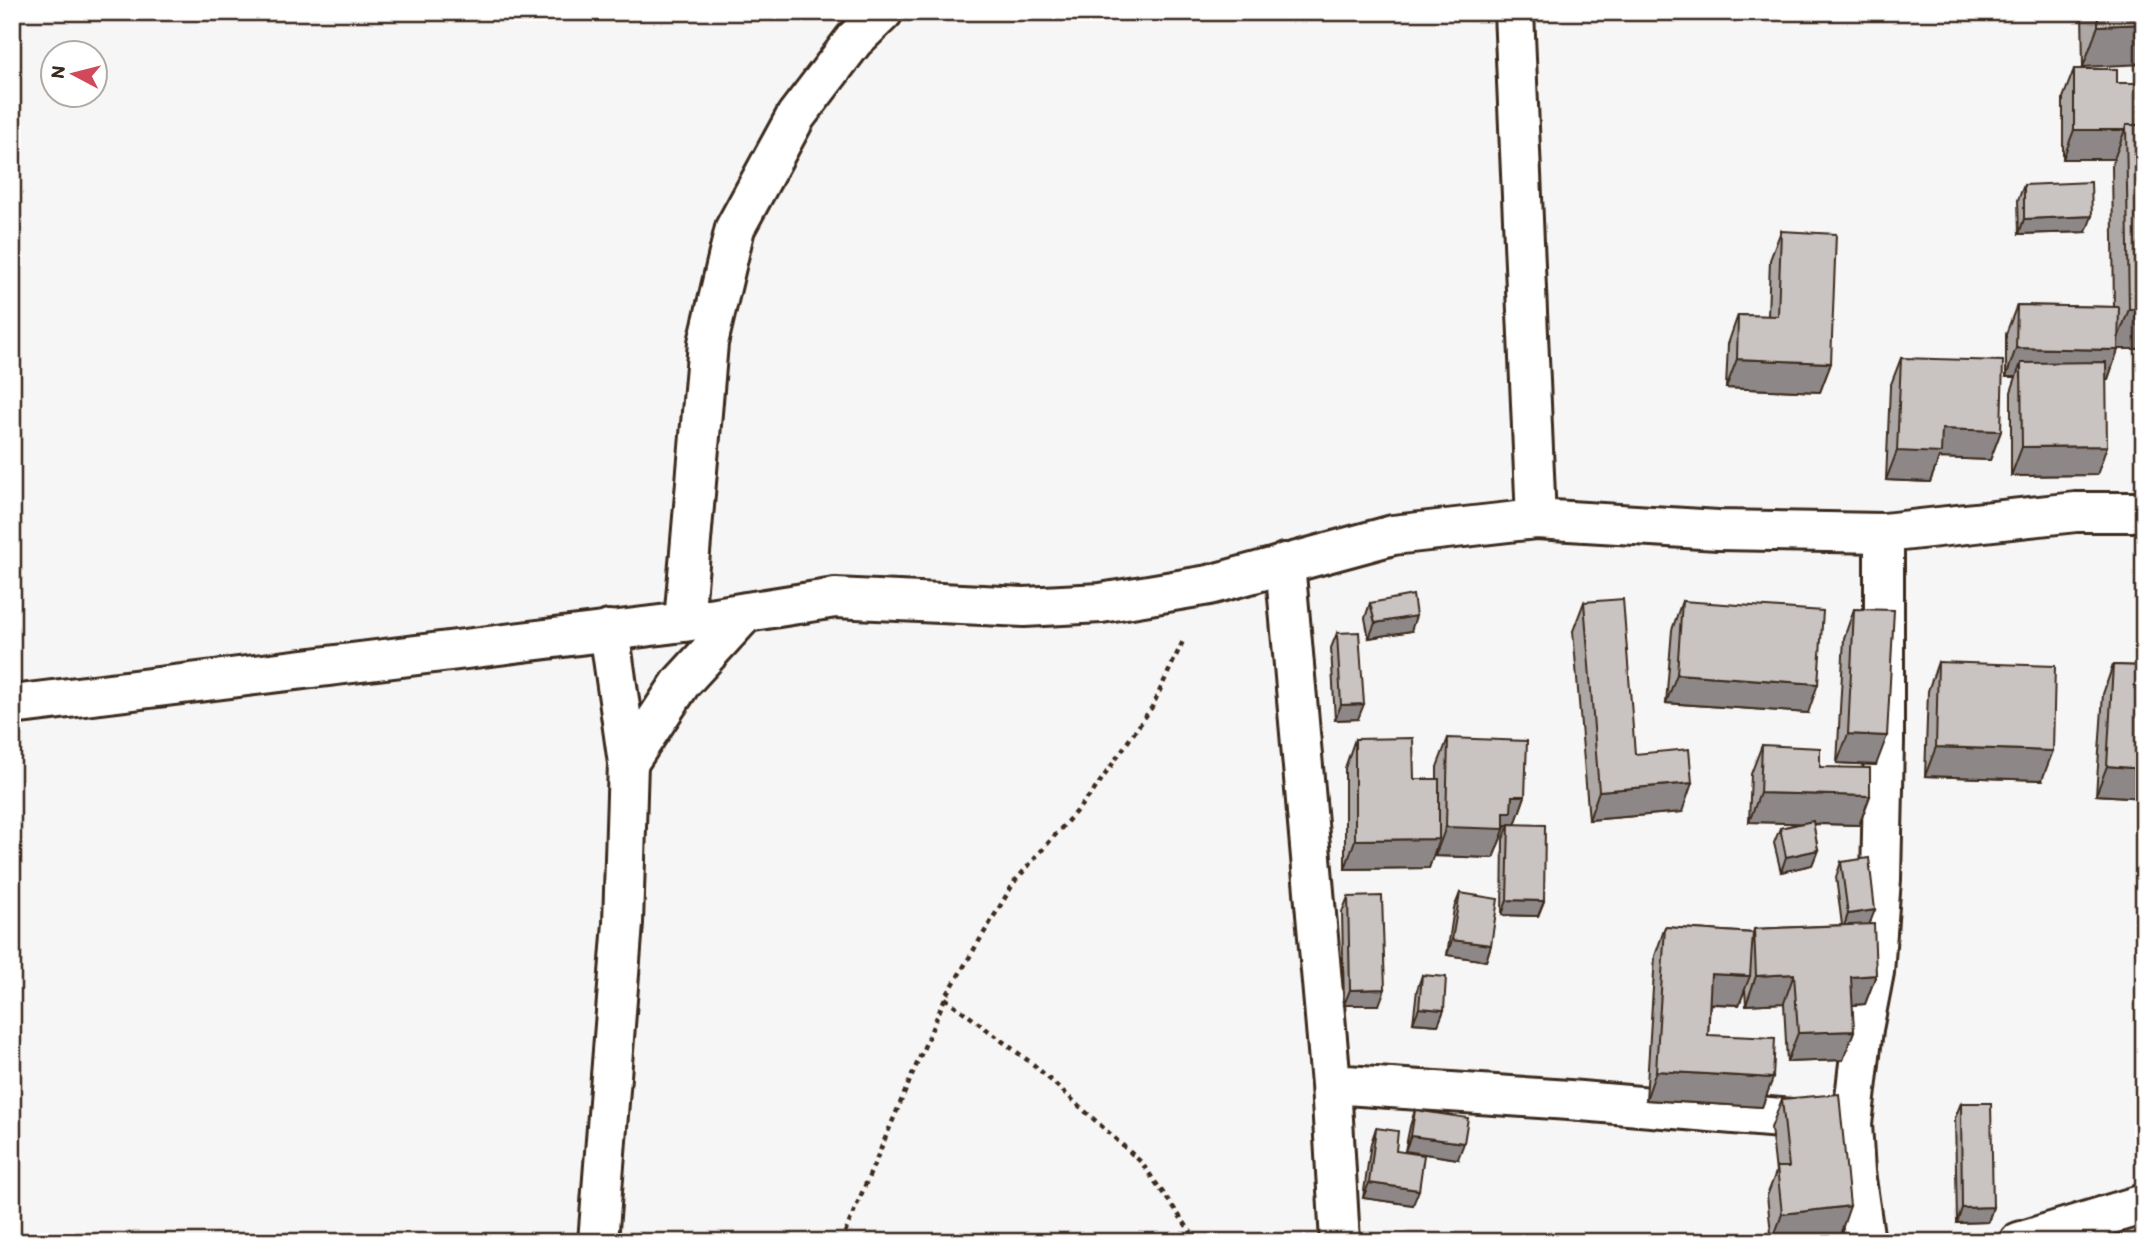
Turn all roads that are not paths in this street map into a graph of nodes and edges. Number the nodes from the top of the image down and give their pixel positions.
1 (883, 12) edge
2 (1514, 12) edge
3 (2144, 512) edge
4 (1536, 519) junction
5 (1884, 533) junction
6 (1285, 563) junction
7 (746, 612) junction
8 (684, 622) junction
9 (609, 630) junction
10 (12, 705) edge
11 (628, 763) junction
12 (1331, 1084) junction
13 (1852, 1124) junction
14 (2144, 1204) edge
15 (598, 1242) edge
16 (1340, 1242) edge
17 (1865, 1242) edge
18 (2019, 1242) edge

1 - 8 street
2 - 4 street
3 - 5 street
4 - 5 street
4 - 6 street
5 - 13 street
6 - 7 street
6 - 12 street
7 - 8 street
7 - 11 street
8 - 9 street
9 - 10 street
9 - 11 street
11 - 15 street
12 - 13 street
12 - 16 street
13 - 17 street
14 - 18 street

